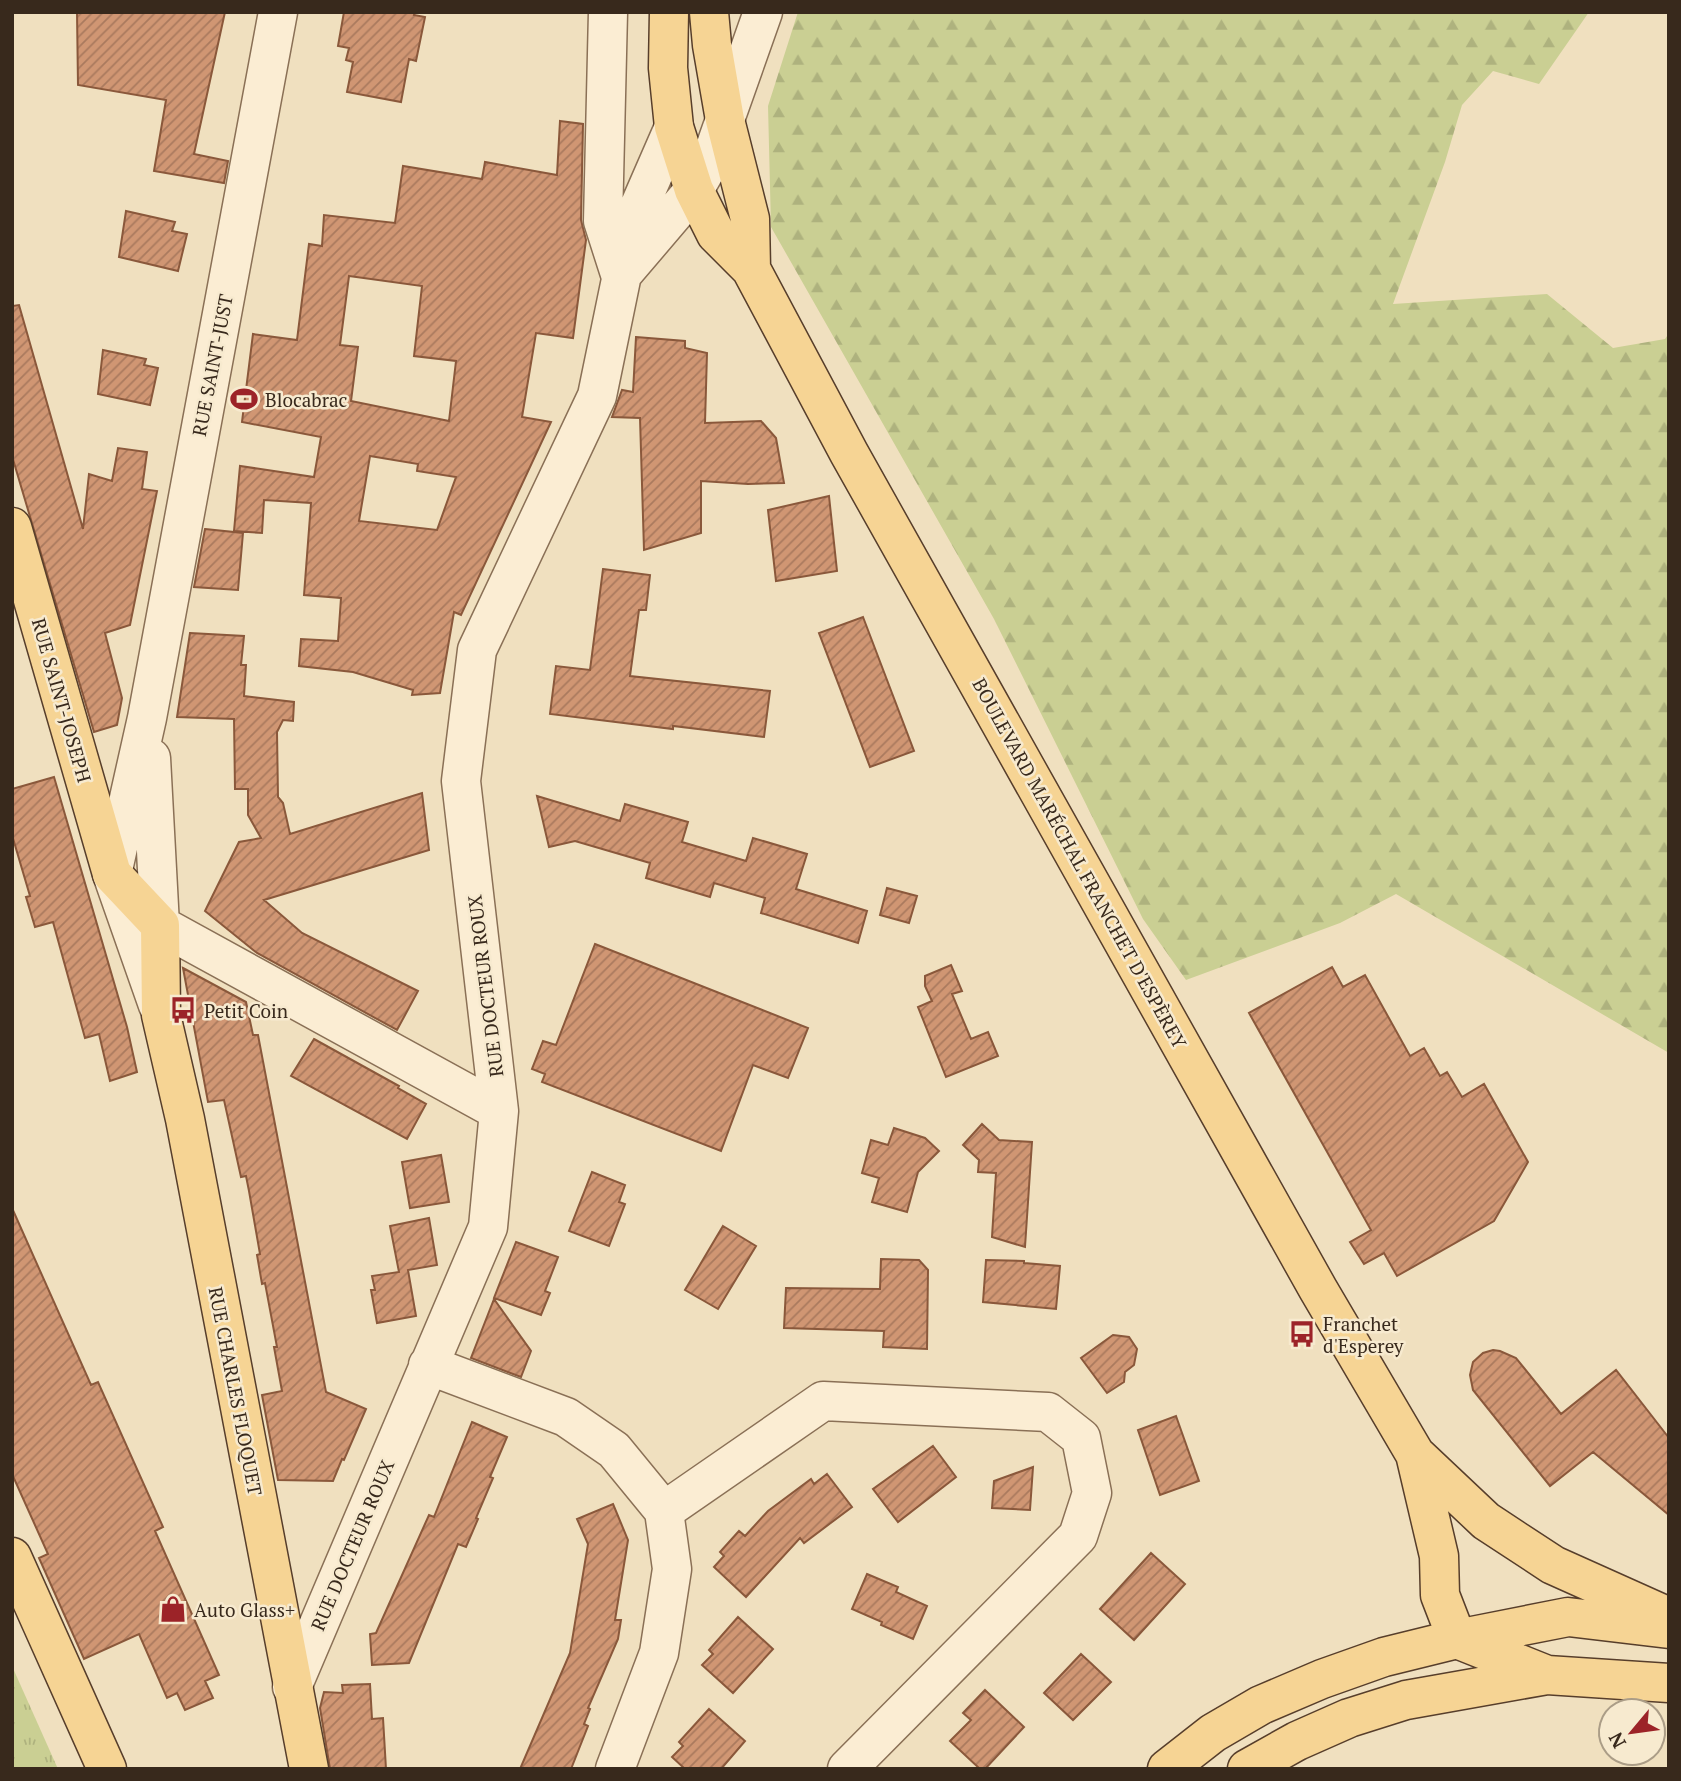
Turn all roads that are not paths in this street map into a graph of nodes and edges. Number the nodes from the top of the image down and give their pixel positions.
1 (278, 12) edge
2 (608, 12) edge
3 (669, 12) edge
4 (709, 12) edge
5 (763, 12) edge
6 (725, 120) junction
7 (674, 127) junction
8 (694, 190) junction
9 (751, 269) junction
10 (621, 276) junction
11 (12, 527) edge
12 (147, 718) junction
13 (112, 874) junction
14 (160, 925) junction
15 (161, 1015) junction
16 (499, 1111) junction
17 (428, 1365) junction
18 (1415, 1454) junction
19 (664, 1511) junction
20 (12, 1557) edge
21 (1440, 1595) junction
22 (1669, 1617) edge
23 (1669, 1629) edge
24 (1457, 1639) junction
25 (1384, 1657) junction
26 (1547, 1675) junction
27 (1669, 1683) edge
28 (292, 1687) junction
29 (107, 1769) edge
30 (309, 1769) edge
31 (615, 1769) edge
32 (847, 1769) edge
33 (1167, 1769) edge
34 (1247, 1769) edge

1 - 12 street, RUE SAINT-JUST
2 - 10 street
3 - 7 main road, BOULEVARD MARÉCHAL FRANCHET D'ESPÈREY
4 - 6 main road, BOULEVARD MARÉCHAL FRANCHET D'ESPÈREY
5 - 6 street, RUE DOCTEUR ROUX
6 - 8 street, RUE DOCTEUR ROUX
6 - 9 main road, BOULEVARD MARÉCHAL FRANCHET D'ESPÈREY
7 - 8 main road, BOULEVARD MARÉCHAL FRANCHET D'ESPÈREY
7 - 10 street, RUE DOCTEUR ROUX
8 - 9 main road, BOULEVARD MARÉCHAL FRANCHET D'ESPÈREY
8 - 10 street, RUE DOCTEUR ROUX
9 - 18 main road, BOULEVARD MARÉCHAL FRANCHET D'ESPÈREY
10 - 16 street, RUE DOCTEUR ROUX
11 - 13 main road, RUE SAINT-JOSEPH
12 - 13 street, RUE SAINT-JUST
12 - 14 street, RUE SAINT-JUST
13 - 14 main road
13 - 15 street, RUE CHARLES FLOQUET
14 - 15 main road, RUE CHARLES FLOQUET
14 - 16 street
15 - 28 main road, RUE CHARLES FLOQUET
16 - 17 street, RUE DOCTEUR ROUX
17 - 19 street
17 - 28 street, RUE DOCTEUR ROUX
18 - 21 main road
18 - 22 main road
19 - 31 street
19 - 32 street
20 - 29 main road
21 - 24 main road
21 - 25 main road
23 - 24 main road
24 - 25 main road
24 - 26 main road
25 - 33 main road
26 - 27 main road
26 - 34 main road
28 - 30 main road, RUE CHARLES FLOQUET

